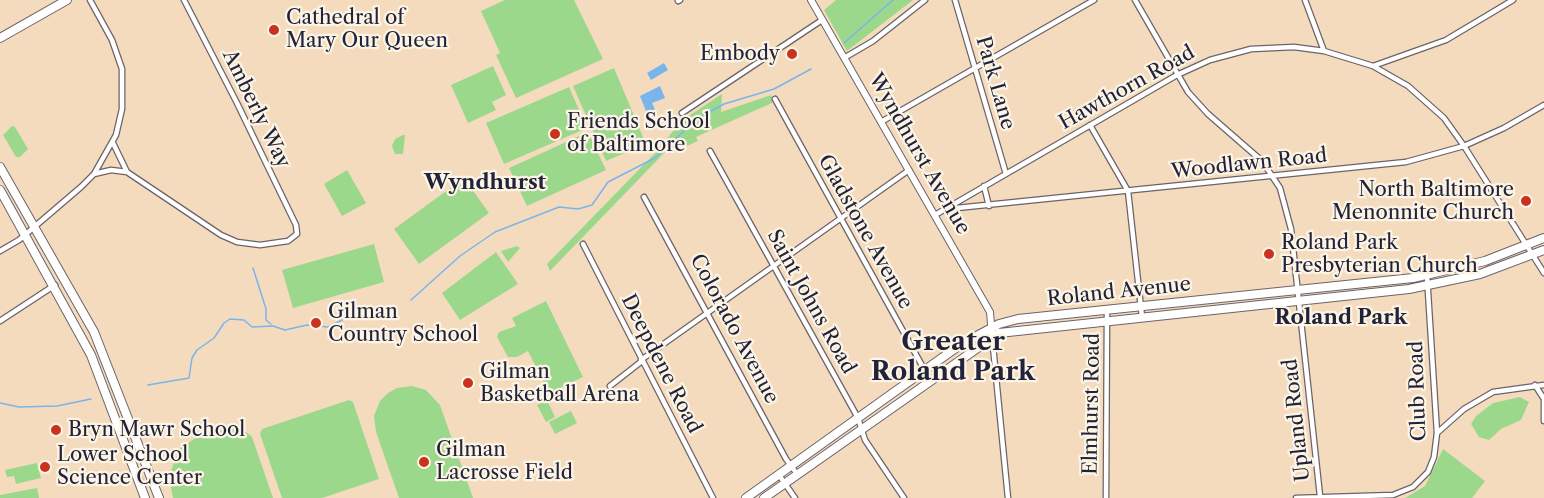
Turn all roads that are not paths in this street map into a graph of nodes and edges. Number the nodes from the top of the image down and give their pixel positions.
1 (67, 0) edge
2 (90, 0) edge
3 (184, 0) edge
4 (810, 0) edge
5 (925, 0) edge
6 (955, 0) edge
7 (1094, 0) edge
8 (1135, 0) edge
9 (1305, 0) edge
10 (1513, 0) edge
11 (822, 20) junction
12 (0, 38) edge
13 (1324, 51) junction
14 (844, 58) junction
15 (1373, 66) junction
16 (976, 69) junction
17 (1177, 75) junction
18 (775, 99) dead end
19 (1544, 105) edge
20 (682, 113) dead end
21 (881, 122) junction
22 (1090, 125) junction
23 (113, 142) junction
24 (1464, 146) junction
25 (710, 150) dead end
26 (0, 166) edge
27 (909, 170) junction
28 (127, 172) junction
29 (94, 174) junction
30 (1006, 174) junction
31 (1275, 177) junction
32 (984, 186) junction
33 (0, 190) edge
34 (1128, 191) junction
35 (645, 197) dead end
36 (989, 206) junction
37 (945, 209) junction
38 (935, 215) junction
39 (842, 218) junction
40 (34, 226) junction
41 (25, 235) junction
42 (1544, 238) edge
43 (583, 244) dead end
44 (1528, 245) junction
45 (1544, 250) edge
46 (0, 251) edge
47 (1534, 255) junction
48 (775, 266) junction
49 (1544, 273) edge
50 (1428, 276) junction
51 (55, 285) junction
52 (1429, 286) junction
53 (1299, 290) junction
54 (1300, 301) junction
55 (1141, 306) junction
56 (1107, 310) junction
57 (708, 313) junction
58 (1142, 317) junction
59 (0, 321) edge
60 (1107, 321) junction
61 (992, 331) junction
62 (642, 361) junction
63 (925, 370) junction
64 (930, 380) junction
65 (1535, 385) junction
66 (1544, 385) edge
67 (610, 386) dead end
68 (1544, 400) edge
69 (858, 418) junction
70 (1544, 421) edge
71 (860, 429) junction
72 (1437, 433) junction
73 (791, 466) junction
74 (797, 474) junction
75 (778, 475) junction
76 (785, 484) junction
77 (1320, 496) junction
78 (145, 498) edge
79 (159, 498) edge
80 (713, 498) edge
81 (746, 498) edge
82 (764, 498) edge
83 (795, 498) edge
84 (904, 498) edge
85 (1008, 498) edge
86 (1106, 498) edge
87 (1296, 498) edge

1 - 12 main road
2 - 23 street
3 - 28 street, Amberly Way
4 - 11 street, Wyndhurst Avenue
5 - 14 street
6 - 16 street, Park Lane
7 - 16 street
8 - 17 street, Upland Road
9 - 13 street
10 - 15 street
11 - 14 street, Wyndhurst Avenue
11 - 20 street
13 - 15 street, Hawthorn Road
13 - 17 street, Hawthorn Road
14 - 21 street, Wyndhurst Avenue
15 - 24 street, Hawthorn Road
16 - 21 street
16 - 30 street, Park Lane
17 - 22 street, Hawthorn Road
17 - 31 street, Upland Road
18 - 39 street, Gladstone Avenue
19 - 24 street, Woodlawn Road
21 - 27 street, Wyndhurst Avenue
22 - 30 street, Hawthorn Road
22 - 34 street
23 - 28 street
23 - 29 street
24 - 31 street, Woodlawn Road
24 - 44 street, Hawthorn Road
25 - 48 street, Saint Johns Road
26 - 40 main road
27 - 38 street, Wyndhurst Avenue
27 - 39 street
28 - 29 street
29 - 40 street
30 - 32 street, Hawthorn Road
31 - 34 street, Woodlawn Road
31 - 53 street, Upland Road
32 - 36 street
32 - 37 street, Hawthorn Road
33 - 41 main road
34 - 36 street, Woodlawn Road
34 - 55 street
35 - 57 street, Colorado Avenue
36 - 37 street, Woodlawn Road
37 - 38 street, Hawthorn Road
38 - 61 street, Wyndhurst Avenue
39 - 48 street
39 - 63 street, Gladstone Avenue
40 - 41 street
40 - 79 main road
41 - 46 street
41 - 51 main road
42 - 44 main road, Roland Avenue
43 - 62 street, Deepdene Road
44 - 47 street, Hawthorn Road
44 - 50 main road, Roland Avenue
45 - 47 main road, Roland Avenue
47 - 49 street, Hawthorn Road
47 - 52 main road, Roland Avenue
48 - 57 street
48 - 69 street, Saint Johns Road
50 - 52 street, Club Road
50 - 53 main road, Roland Avenue
51 - 59 street
51 - 78 main road
52 - 54 main road, Roland Avenue
52 - 72 street, Club Road
53 - 54 street, Upland Road
53 - 55 main road, Roland Avenue
54 - 58 main road, Roland Avenue
54 - 77 street, Upland Road
55 - 56 main road, Roland Avenue
55 - 58 street
56 - 60 street, Elmhurst Road
56 - 61 main road, Roland Avenue
57 - 62 street
57 - 73 street, Colorado Avenue
58 - 60 main road, Roland Avenue
60 - 61 main road, Roland Avenue
60 - 86 street, Elmhurst Road
61 - 63 main road, Roland Avenue
61 - 64 main road, Roland Avenue
61 - 85 street
62 - 67 street
62 - 80 street, Deepdene Road
63 - 64 street, Gladstone Avenue
63 - 69 main road, Roland Avenue
64 - 71 main road, Roland Avenue
65 - 66 street
65 - 68 street
65 - 72 street
68 - 70 street
69 - 71 street, Saint Johns Road
69 - 73 main road, Roland Avenue
71 - 74 main road, Roland Avenue
71 - 84 street, Saint Johns Road
72 - 77 street, Club Road
73 - 74 street, Colorado Avenue
73 - 75 main road, Roland Avenue
74 - 76 main road, Roland Avenue
75 - 76 street
75 - 81 main road, Roland Avenue
76 - 82 main road, Roland Avenue
76 - 83 street
77 - 87 street, Club Road

